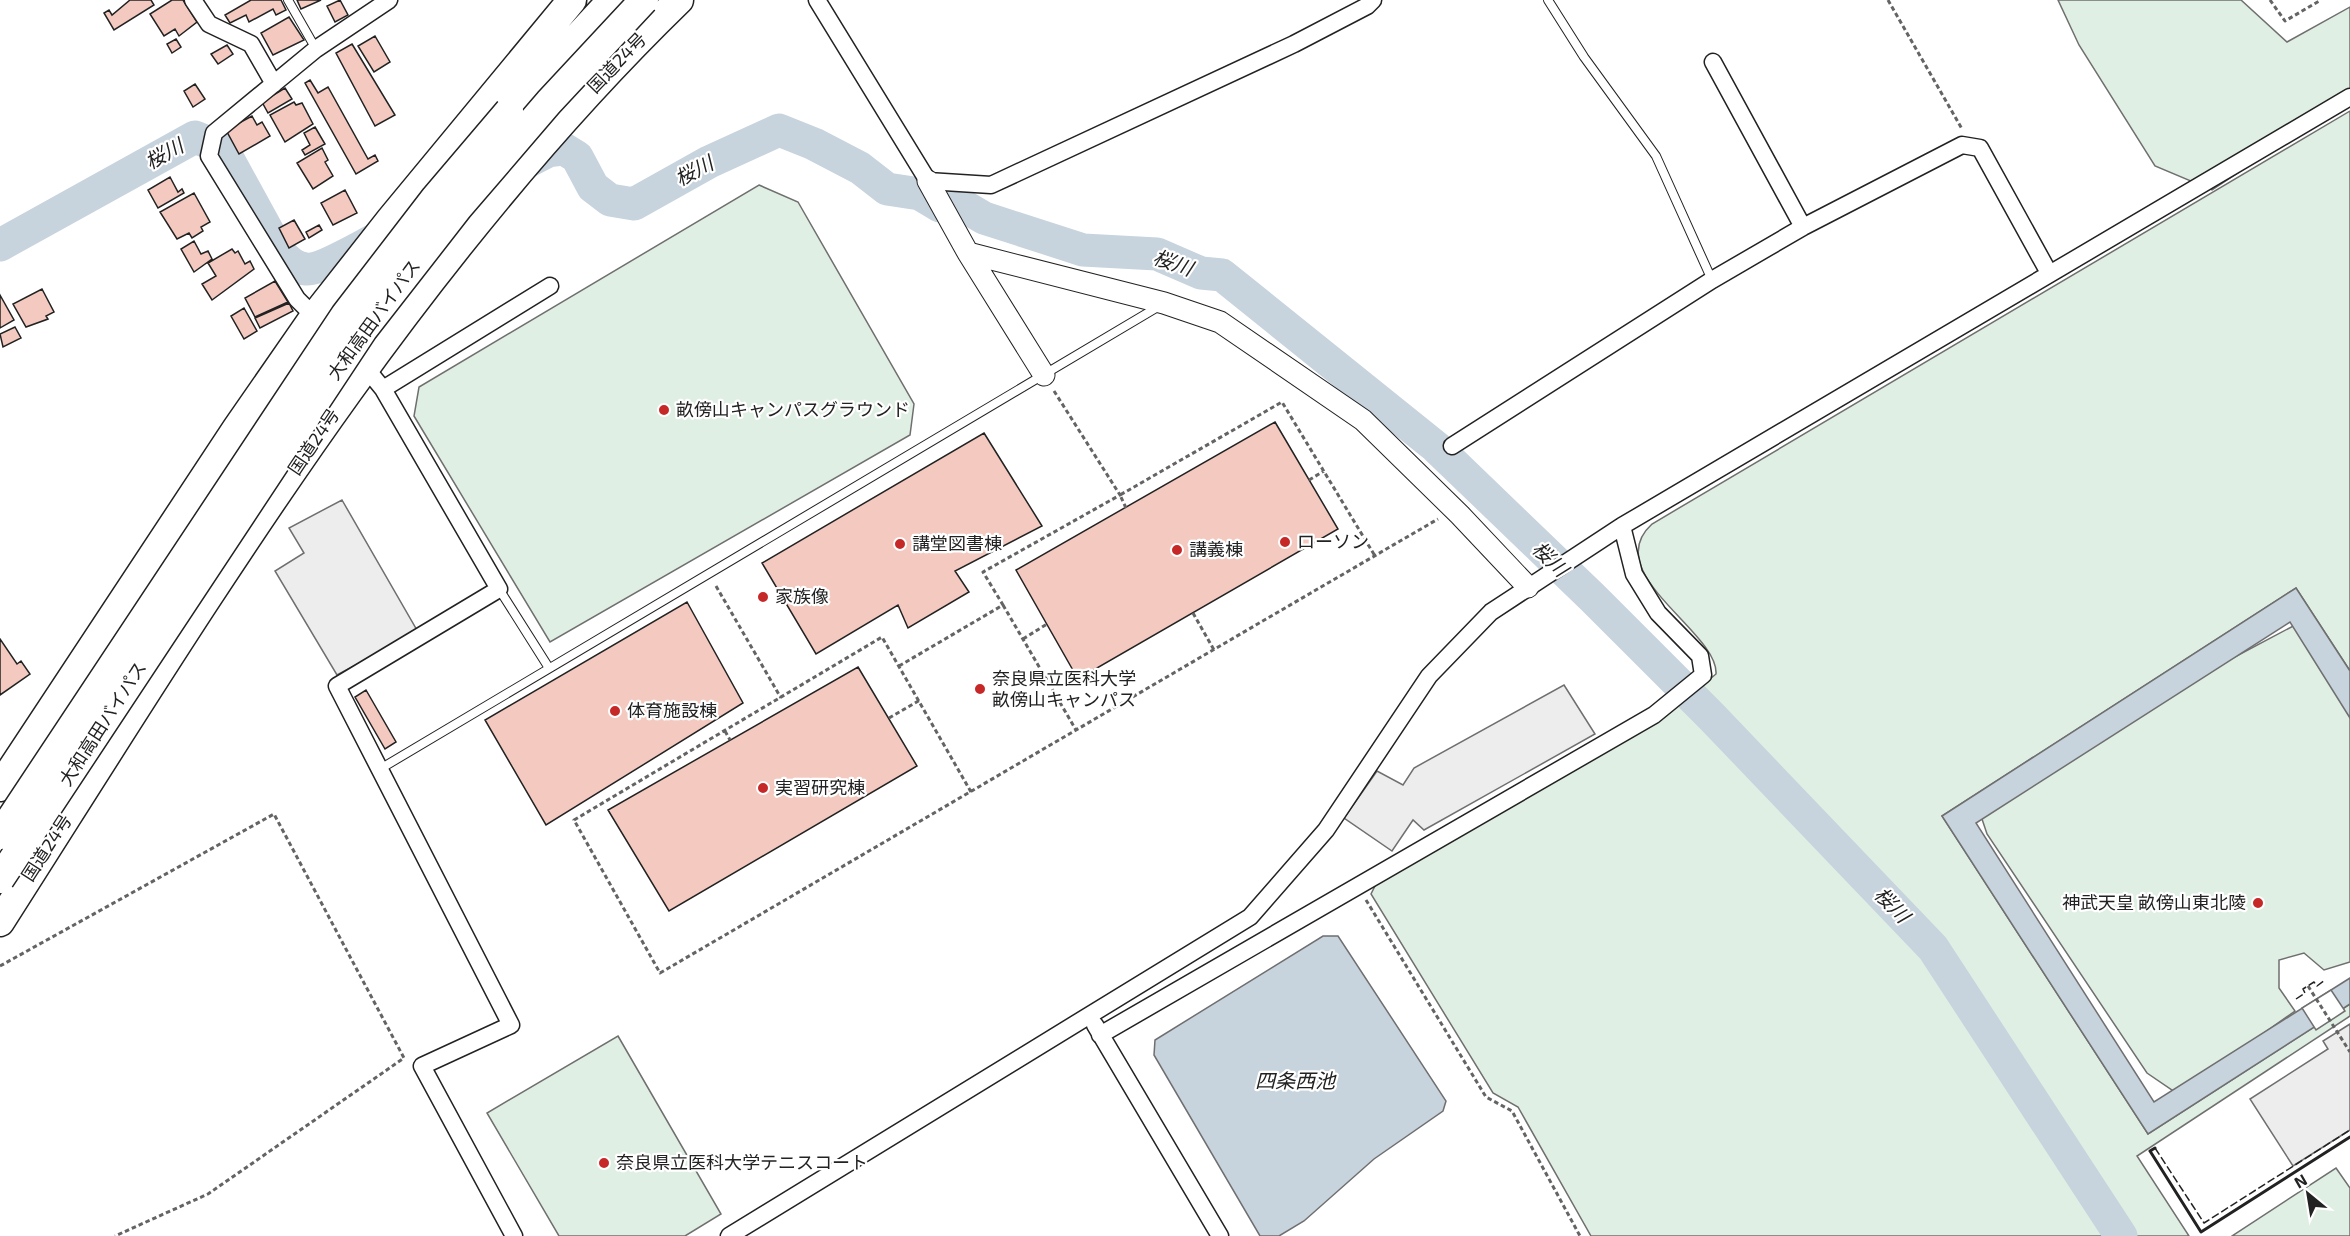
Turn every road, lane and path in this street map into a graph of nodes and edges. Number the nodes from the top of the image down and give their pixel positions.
1 (193, 0) edge
2 (288, 0) edge
3 (389, 0) edge
4 (572, 0) edge
5 (592, 0) edge
6 (612, 0) edge
7 (644, 0) edge
8 (679, 0) edge
9 (817, 0) edge
10 (1372, 0) edge
11 (1548, 0) edge
12 (1888, 0) edge
13 (2270, 0) edge
14 (2321, 0) edge
15 (315, 49) junction
16 (1713, 62) dead end
17 (274, 84) junction
18 (2350, 97) edge
19 (509, 111) junction
20 (1972, 146) junction
21 (928, 181) junction
22 (1803, 227) junction
23 (968, 253) junction
24 (2049, 273) junction
25 (1712, 280) junction
26 (550, 286) dead end
27 (1164, 303) junction
28 (314, 316) junction
29 (365, 366) junction
30 (1044, 375) junction
31 (383, 389) junction
32 (1452, 446) dead end
33 (1324, 471) junction
34 (1309, 480) dead end
35 (1120, 495) junction
36 (1126, 508) dead end
37 (1455, 509) junction
38 (1622, 526) junction
39 (1375, 556) junction
40 (709, 574) junction
41 (1528, 587) junction
42 (499, 589) junction
43 (1003, 605) junction
44 (1192, 613) dead end
45 (1047, 624) dead end
46 (1023, 639) junction
47 (1214, 650) junction
48 (899, 666) junction
49 (549, 669) junction
50 (781, 698) junction
51 (920, 700) junction
52 (889, 718) dead end
53 (1076, 730) junction
54 (725, 731) junction
55 (730, 740) dead end
56 (380, 770) junction
57 (0, 787) edge
58 (971, 792) junction
59 (0, 835) edge
60 (0, 879) edge
61 (1357, 885) junction
62 (0, 922) edge
63 (0, 966) edge
64 (2308, 986) dead end
65 (1089, 1016) junction
66 (1100, 1035) junction
67 (2350, 1052) edge
68 (115, 1236) edge
69 (514, 1236) edge
70 (729, 1236) edge
71 (1220, 1236) edge
72 (1580, 1236) edge

1 - 17 street
2 - 15 lane
3 - 15 street
4 - 28 highway
5 - 19 highway
6 - 19 highway, 大和高田バイパス
7 - 60 highway, 大和高田バイパス, bridge
8 - 29 highway, 国道24号
9 - 21 street
10 - 21 street
11 - 25 lane
12 - 20 path
13 - 14 path
15 - 17 street
16 - 22 street
17 - 28 street
18 - 24 street
19 - 59 highway, 大和高田バイパス, bridge
20 - 22 street
20 - 24 street
21 - 23 street
22 - 25 street
23 - 27 street
23 - 30 street
24 - 38 street
25 - 32 street
26 - 31 street
27 - 30 lane
27 - 37 street
28 - 29 street
28 - 57 highway
29 - 31 street
29 - 62 highway, 国道24号
30 - 35 path
30 - 40 lane
31 - 42 street
33 - 34 path
33 - 35 path
33 - 39 path
35 - 36 path
35 - 43 path
37 - 39 path
37 - 41 street
38 - 41 street
38 - 61 street
39 - 47 path
40 - 49 lane
40 - 50 path
41 - 65 street
42 - 49 lane
42 - 56 street
43 - 46 path
43 - 48 path
44 - 47 path
45 - 46 path
46 - 53 path
47 - 53 path
48 - 50 path
48 - 51 path
49 - 56 lane
50 - 54 path
51 - 52 path
51 - 58 path
53 - 58 path
54 - 55 path
54 - 58 path
56 - 69 street
61 - 66 street
61 - 72 path
63 - 68 path
64 - 67 path
65 - 66 street
65 - 70 street
66 - 71 street

